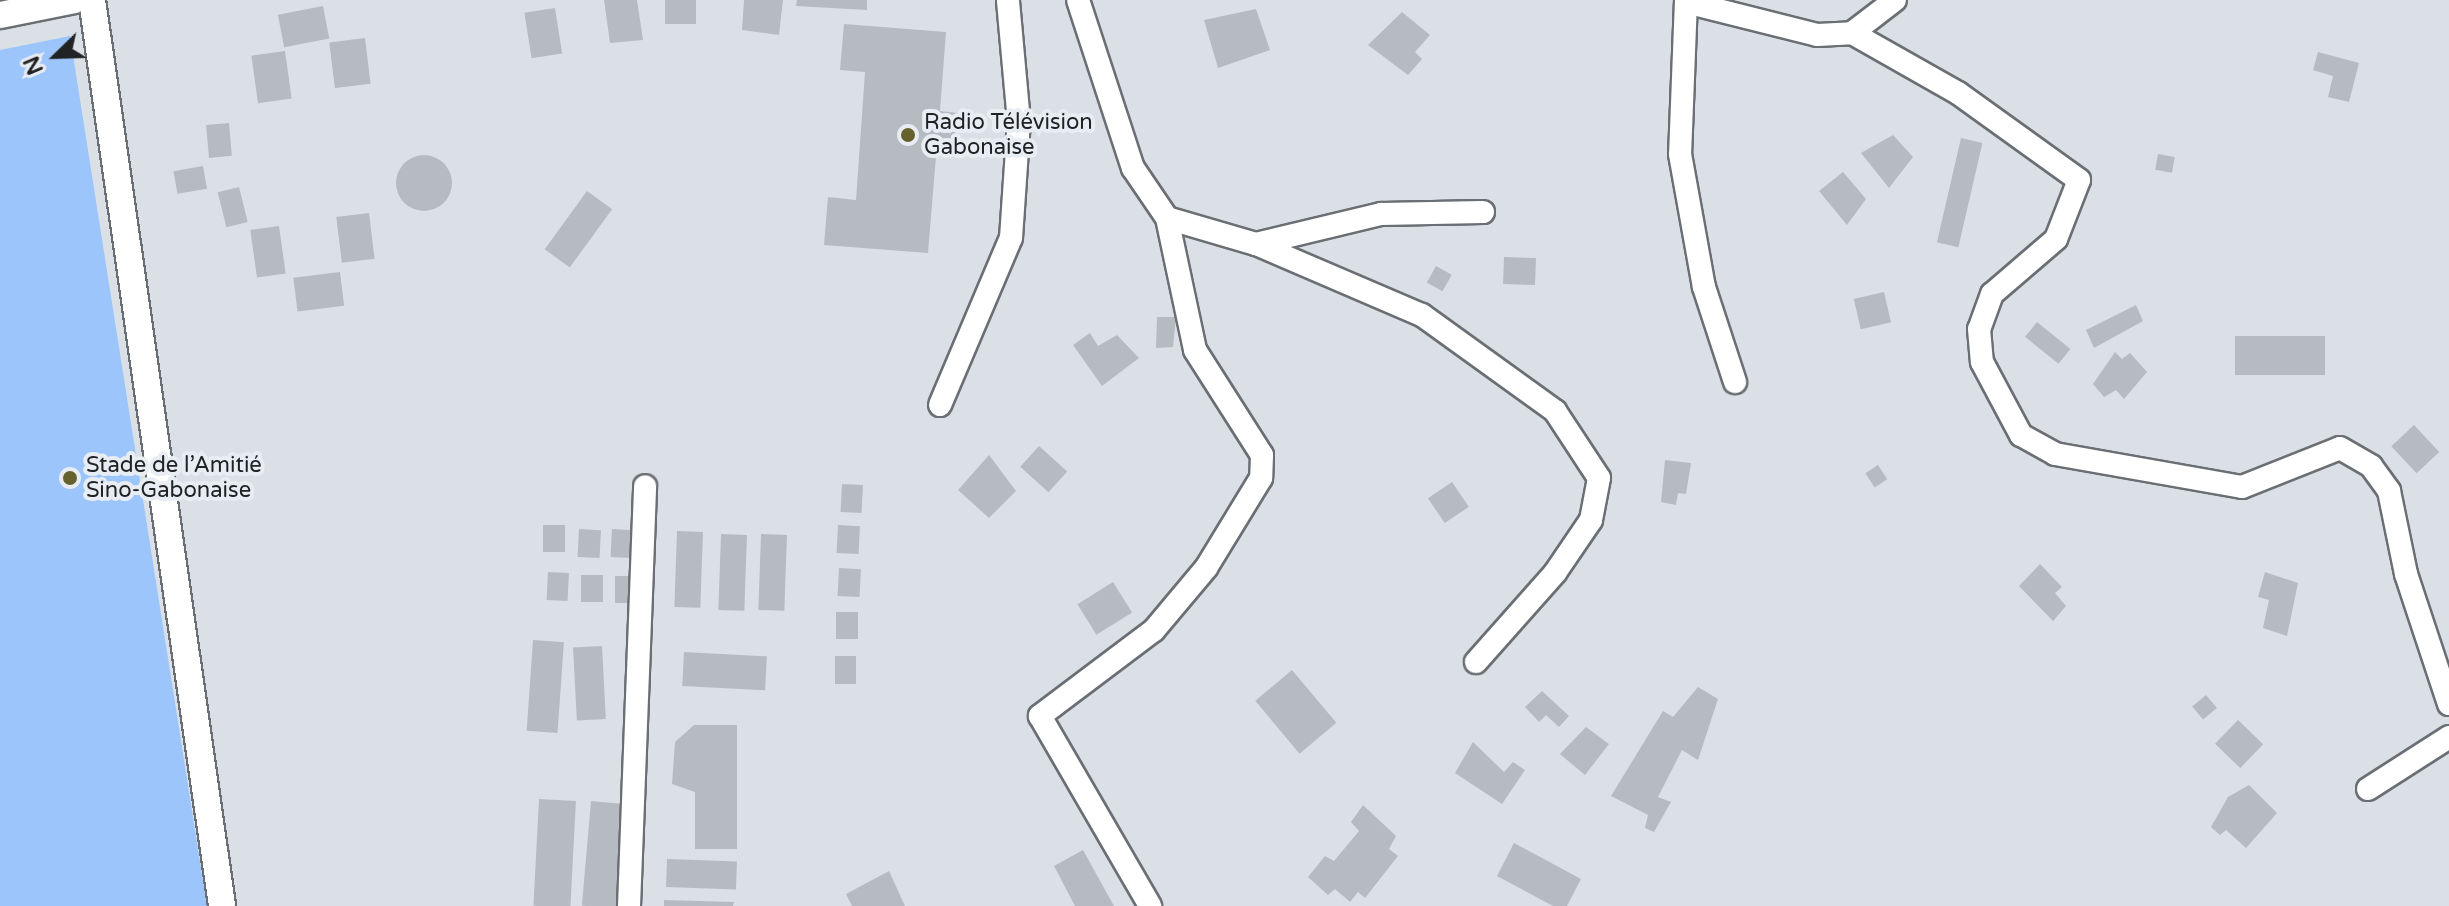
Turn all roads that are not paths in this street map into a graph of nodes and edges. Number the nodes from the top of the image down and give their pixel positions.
1 (75, 0) edge
2 (92, 0) edge
3 (1008, 0) edge
4 (1078, 0) edge
5 (1895, 0) edge
6 (1686, 1) edge
7 (0, 15) edge
8 (1852, 33) junction
9 (1483, 212) dead end
10 (1167, 218) junction
11 (1256, 244) junction
12 (1735, 382) dead end
13 (940, 405) dead end
14 (645, 486) dead end
15 (1476, 662) dead end
16 (2449, 704) edge
17 (2449, 737) edge
18 (2368, 789) dead end
19 (222, 906) edge
20 (629, 906) edge
21 (1150, 906) edge

1 - 7 street
2 - 19 street
3 - 13 street
4 - 10 street
5 - 8 street
6 - 8 street
6 - 12 street
8 - 16 street
9 - 11 street
10 - 11 street
10 - 21 street
11 - 15 street
14 - 20 street
17 - 18 street

